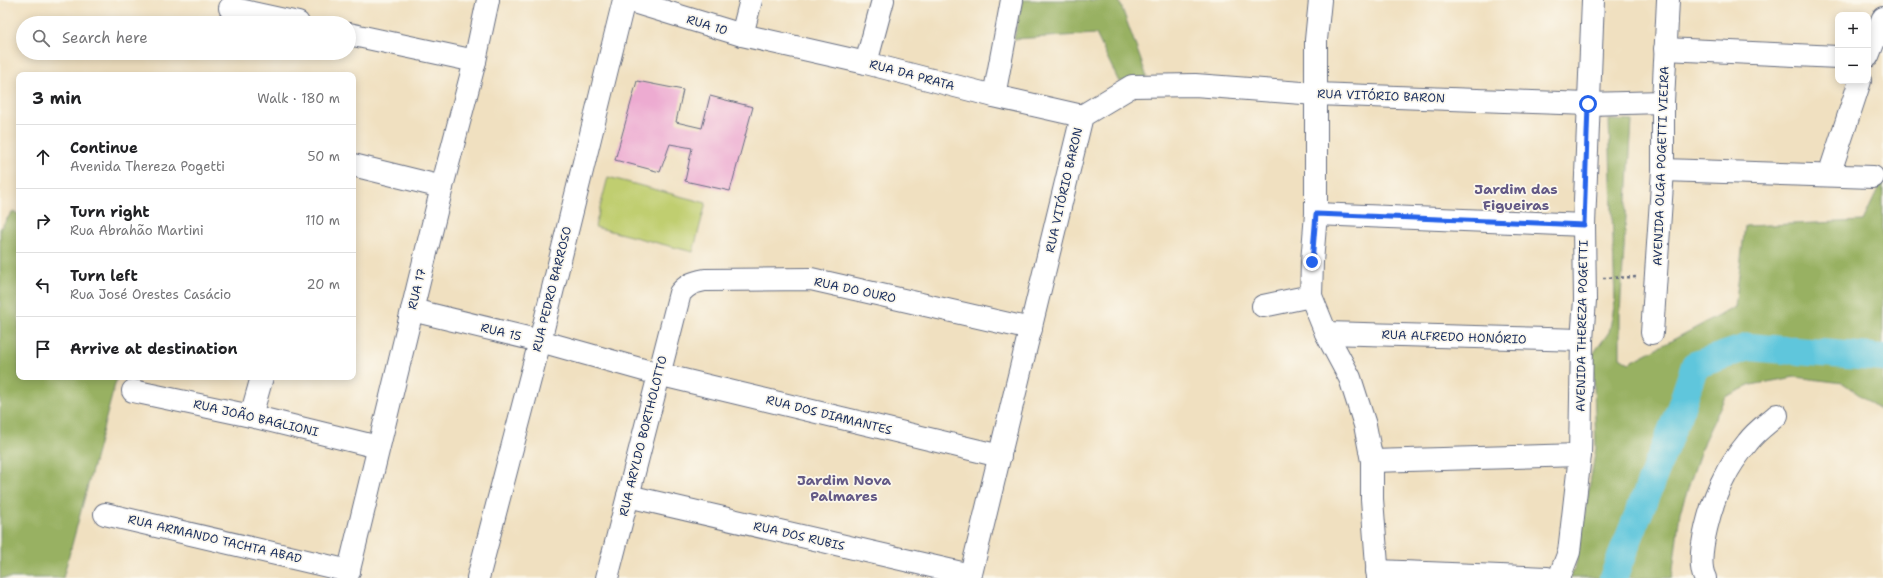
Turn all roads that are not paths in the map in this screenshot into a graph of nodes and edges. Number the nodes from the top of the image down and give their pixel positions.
1 (488, 0) edge
2 (626, 0) edge
3 (751, 0) edge
4 (882, 0) edge
5 (1012, 0) edge
6 (1320, 0) edge
7 (1593, 0) edge
8 (1668, 0) edge
9 (230, 8) dead end
10 (266, 16) edge
11 (1883, 18) edge
12 (742, 35) junction
13 (356, 36) edge
14 (1871, 48) edge
15 (1665, 49) junction
16 (1835, 57) edge
17 (475, 62) junction
18 (866, 63) junction
19 (1859, 84) edge
20 (1316, 94) junction
21 (994, 96) junction
22 (1663, 102) junction
23 (1588, 104) junction
24 (1082, 116) junction
25 (356, 166) edge
26 (1663, 170) junction
27 (1828, 175) junction
28 (1873, 177) dead end
29 (442, 187) junction
30 (1316, 214) junction
31 (1584, 225) junction
32 (680, 293) joint
33 (1312, 296) junction
34 (1264, 306) dead end
35 (412, 310) junction
36 (1031, 329) junction
37 (1652, 332) dead end
38 (1326, 333) junction
39 (1582, 340) junction
40 (540, 341) junction
41 (658, 374) junction
42 (261, 380) edge
43 (133, 391) dead end
44 (1777, 415) dead end
45 (252, 416) junction
46 (378, 447) junction
47 (1580, 455) junction
48 (1000, 456) junction
49 (1372, 461) junction
50 (628, 496) junction
51 (105, 514) dead end
52 (348, 574) edge
53 (1378, 575) edge
54 (970, 576) edge
55 (478, 578) edge
56 (607, 578) edge
57 (1547, 578) edge
58 (1560, 578) edge
59 (1705, 578) edge

1 - 17 street, RUA 17
2 - 12 street, RUA 10
2 - 40 street, RUA PEDRO BARROSO
3 - 12 street
4 - 18 street
5 - 21 street
6 - 20 street
7 - 23 street, AVENIDA THEREZA POGETTI
8 - 15 street, AVENIDA OLGA POGETTI VIEIRA
9 - 10 street
11 - 14 street
12 - 18 street, RUA DA PRATA
13 - 17 street
15 - 16 street
15 - 22 street, AVENIDA OLGA POGETTI VIEIRA
17 - 29 street, RUA 17
18 - 21 street, RUA DA PRATA
19 - 27 street
20 - 23 street, RUA VITÓRIO BARON
20 - 24 street, RUA VITÓRIO BARON
20 - 30 street
21 - 24 street, RUA DA PRATA
22 - 23 street, RUA VITÓRIO BARON
22 - 26 street, AVENIDA OLGA POGETTI VIEIRA
23 - 31 street, AVENIDA THEREZA POGETTI
24 - 36 street, RUA VITÓRIO BARON
25 - 29 street
26 - 27 street
26 - 37 street, AVENIDA OLGA POGETTI VIEIRA
27 - 28 street
29 - 35 street, RUA 17
30 - 31 street
30 - 33 street
31 - 39 street, AVENIDA THEREZA POGETTI
32 - 36 street, RUA DO OURO
32 - 41 street, RUA ARYLDO BORTHOLOTTO
33 - 34 street
33 - 38 street
35 - 40 street, RUA 15
35 - 46 street, RUA 17
36 - 48 street, RUA VITÓRIO BARON
38 - 39 street, RUA ALFREDO HONÓRIO
38 - 49 street
39 - 47 street, AVENIDA THEREZA POGETTI
40 - 41 street, RUA 15
40 - 55 street, RUA PEDRO BARROSO
41 - 48 street, RUA DOS DIAMANTES
41 - 50 street, RUA ARYLDO BORTHOLOTTO
42 - 45 street
43 - 45 street, RUA JOÃO BAGLIONI
44 - 59 street
45 - 46 street, RUA JOÃO BAGLIONI
46 - 52 street, RUA 17
47 - 49 street
47 - 58 street, AVENIDA THEREZA POGETTI
48 - 54 street, RUA VITÓRIO BARON
49 - 53 street
50 - 54 street, RUA DOS RUBIS
50 - 56 street, RUA ARYLDO BORTHOLOTTO
51 - 52 street, RUA ARMANDO TACHTA ABAD
53 - 57 street

